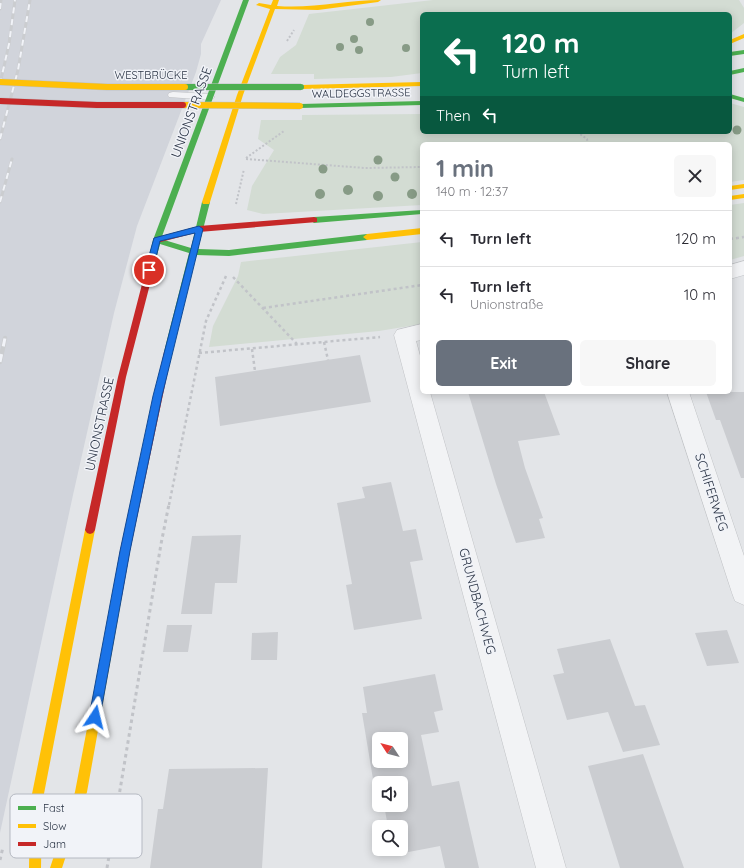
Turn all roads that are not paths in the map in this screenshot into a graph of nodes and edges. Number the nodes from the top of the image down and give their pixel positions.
1 (247, 0) edge
2 (378, 0) edge
3 (274, 4) edge
4 (744, 36) edge
5 (732, 41) edge
6 (744, 52) edge
7 (732, 54) edge
8 (744, 70) edge
9 (732, 73) edge
10 (0, 82) edge
11 (420, 84) edge
12 (301, 87) joint
13 (173, 95) dead end
14 (210, 97) junction
15 (732, 97) edge
16 (744, 100) edge
17 (0, 101) edge
18 (420, 103) edge
19 (744, 186) edge
20 (732, 188) edge
21 (744, 196) edge
22 (732, 198) edge
23 (420, 212) edge
24 (199, 229) junction
25 (420, 231) edge
26 (157, 240) junction
27 (194, 252) junction
28 (744, 268) edge
29 (732, 271) edge
30 (403, 334) edge
31 (679, 394) edge
32 (744, 593) edge
33 (38, 794) edge
34 (80, 794) edge
35 (35, 858) edge
36 (59, 858) edge
37 (35, 868) edge
38 (56, 868) edge
39 (551, 868) edge

1 - 3 main road
1 - 14 main road, UNIONSTRASSE
2 - 3 main road
3 - 24 main road
4 - 5 main road
6 - 7 main road
8 - 9 main road
10 - 12 main road, WESTBRÜCKE, bridge
11 - 12 main road, WALDEGGSTRASSE
13 - 14 lane
14 - 26 main road, UNIONSTRASSE
15 - 16 main road
17 - 18 main road, WALDEGGSTRASSE, bridge
19 - 20 main road
21 - 22 main road
23 - 24 main road
24 - 26 main road
24 - 27 main road
25 - 27 main road
26 - 27 main road
26 - 33 main road, UNIONSTRASSE
27 - 34 main road
28 - 29 street
30 - 39 street, GRUNDBACHWEG
31 - 32 street, SCHIFERWEG
35 - 37 main road, UNIONSTRASSE
36 - 38 main road

